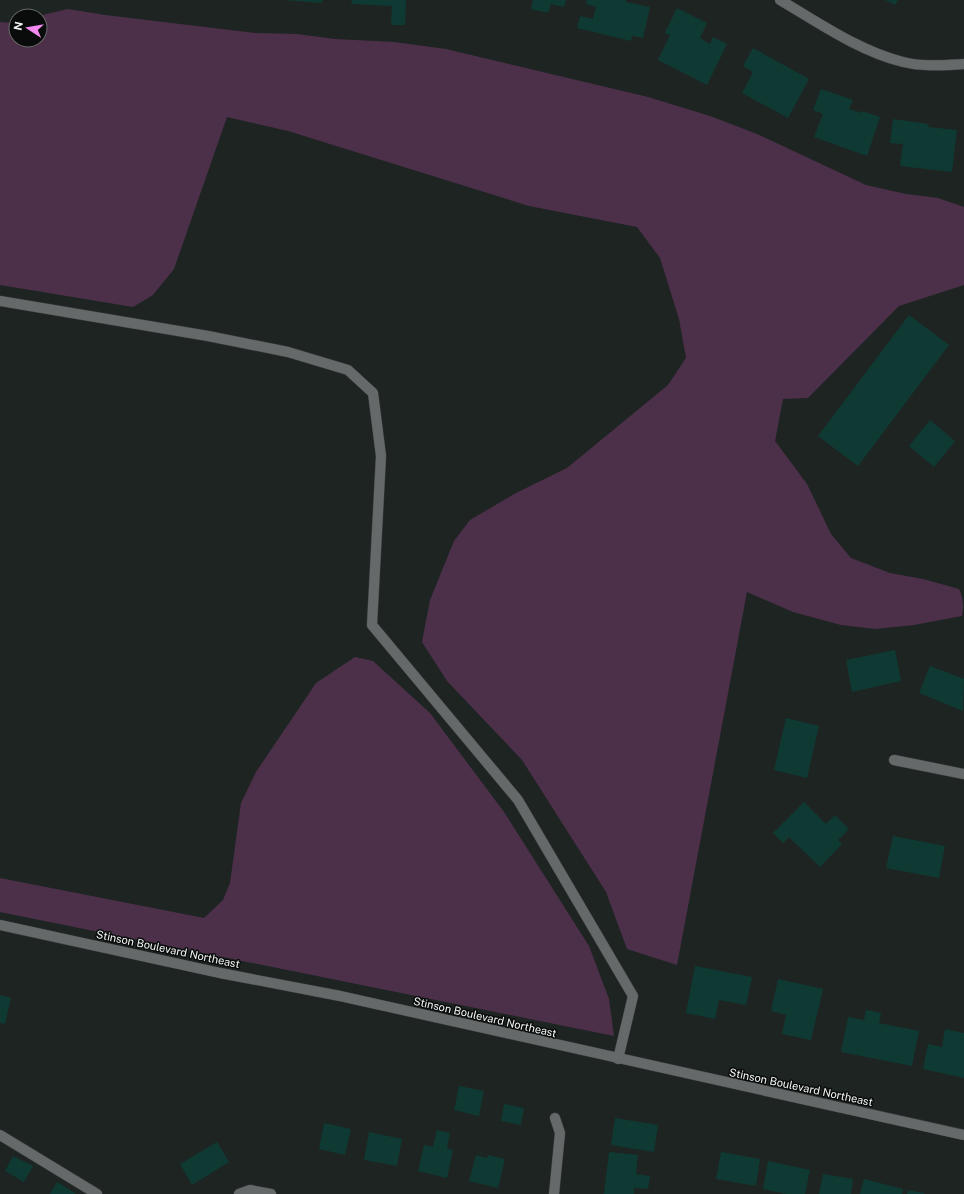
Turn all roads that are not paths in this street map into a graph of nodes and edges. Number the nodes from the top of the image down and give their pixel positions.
1 (780, 0) edge
2 (964, 64) edge
3 (0, 301) edge
4 (894, 760) dead end
5 (964, 774) edge
6 (0, 925) edge
7 (618, 1059) junction
8 (555, 1118) dead end
9 (0, 1135) edge
10 (964, 1135) edge
11 (96, 1194) edge
12 (239, 1194) edge
13 (271, 1194) edge
14 (554, 1194) edge

1 - 2 street
3 - 7 street
4 - 5 street
6 - 7 street, Stinson Boulevard Northeast
7 - 10 street, Stinson Boulevard Northeast
8 - 14 street
9 - 11 street
12 - 13 street

